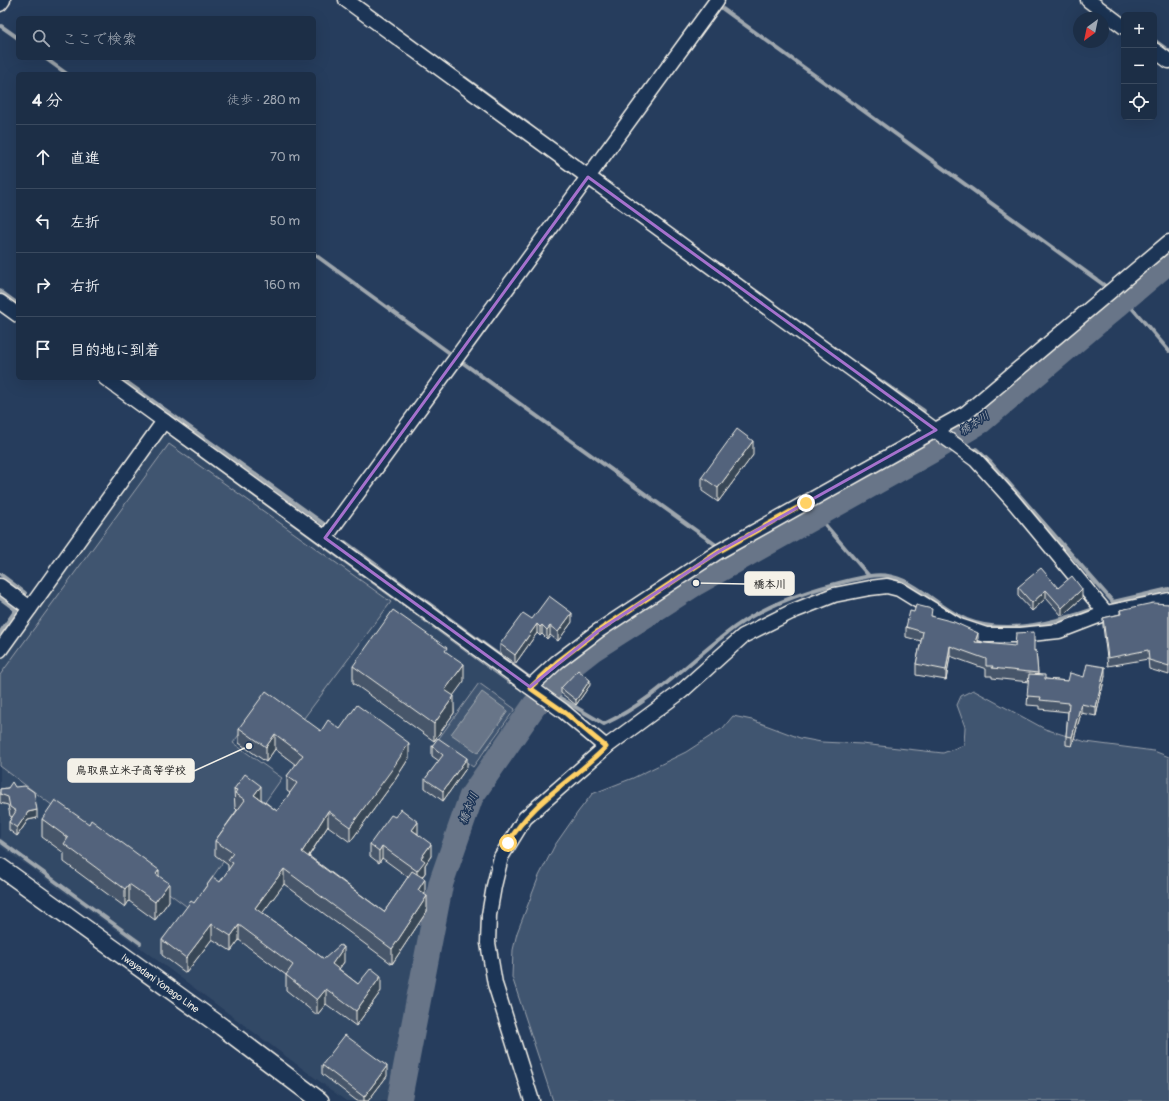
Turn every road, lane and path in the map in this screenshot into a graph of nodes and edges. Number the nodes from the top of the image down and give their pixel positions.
1 (3, 0) edge
2 (346, 0) edge
3 (716, 0) edge
4 (1095, 2) edge
5 (0, 4) edge
6 (1121, 24) edge
7 (1157, 52) edge
8 (1169, 61) edge
9 (588, 177) junction
10 (1169, 242) edge
11 (0, 302) edge
12 (16, 314) edge
13 (108, 380) edge
14 (164, 421) junction
15 (936, 430) junction
16 (325, 538) junction
17 (0, 586) edge
18 (1169, 600) edge
19 (30, 608) junction
20 (1106, 613) junction
21 (0, 650) edge
22 (533, 689) junction
23 (606, 747) junction
24 (0, 867) edge
25 (320, 1101) edge
26 (532, 1101) edge

1 - 5 street
2 - 9 street
3 - 9 street
4 - 6 street
7 - 8 street
9 - 15 street
9 - 16 street
10 - 15 street
11 - 12 street
13 - 14 street
14 - 16 street
14 - 19 street
15 - 20 street
15 - 22 street
16 - 22 street
17 - 19 street
18 - 20 street
19 - 21 street
20 - 23 street
22 - 23 street
23 - 26 street
24 - 25 main road, Iwayadani Yonago Line

